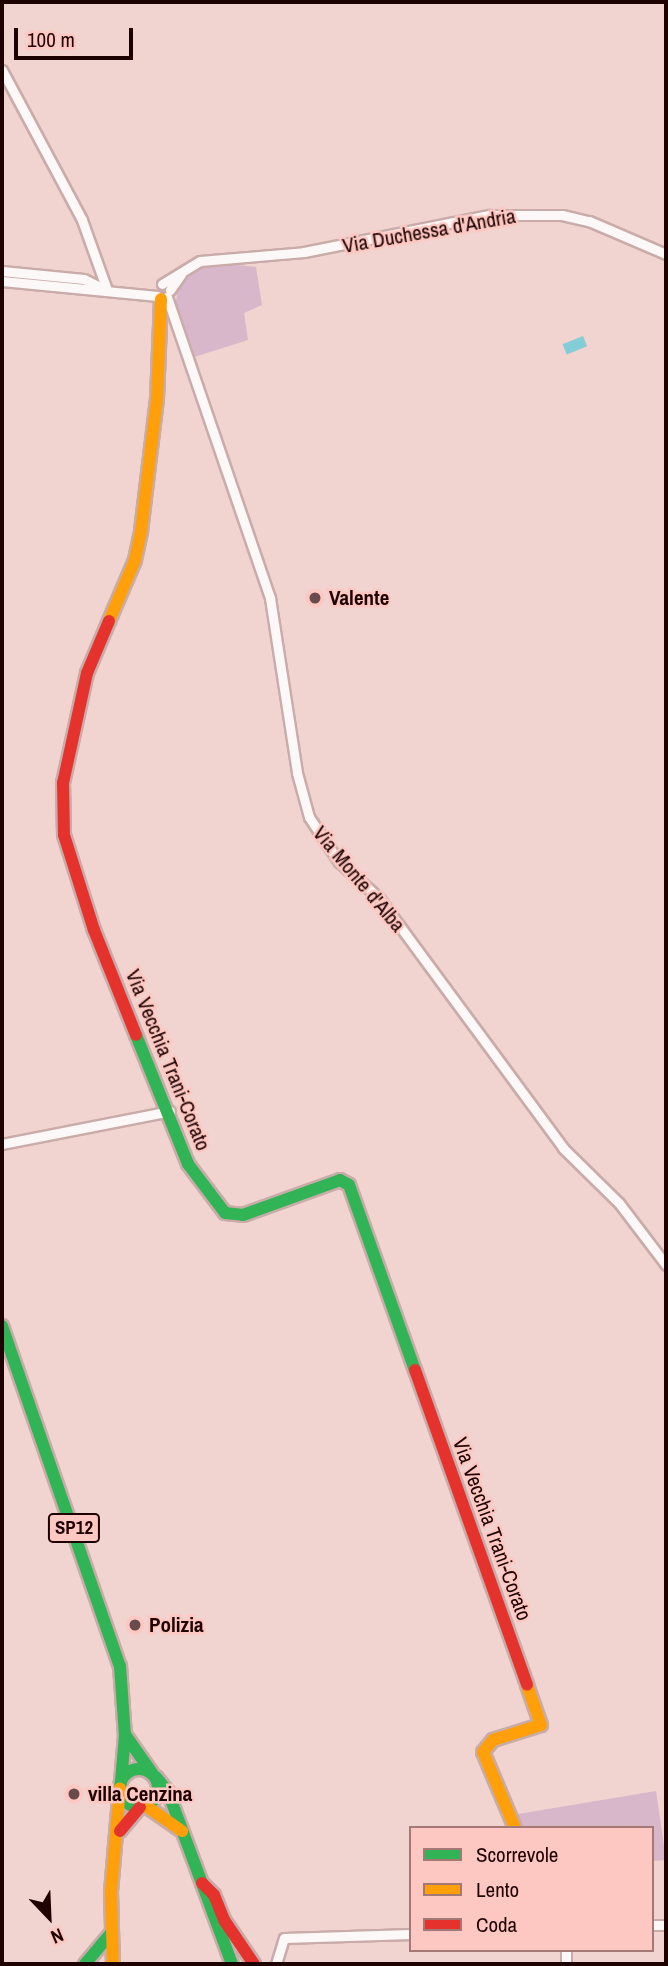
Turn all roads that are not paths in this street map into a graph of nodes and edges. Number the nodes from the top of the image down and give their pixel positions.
1 (2, 71) edge
2 (666, 254) edge
3 (2, 271) edge
4 (2, 281) edge
5 (107, 290) junction
6 (162, 292) junction
7 (173, 320) junction
8 (159, 329) junction
9 (170, 1111) junction
10 (2, 1144) edge
11 (666, 1265) edge
12 (2, 1326) edge
13 (125, 1735) junction
14 (154, 1775) junction
15 (120, 1785) junction
16 (143, 1807) junction
17 (512, 1822) edge
18 (184, 1834) junction
19 (117, 1838) junction
20 (202, 1883) junction
21 (112, 1932) junction
22 (409, 1934) edge
23 (85, 1964) edge
24 (113, 1964) edge
25 (232, 1964) edge
26 (254, 1964) edge
27 (276, 1964) edge

1 - 5 street
2 - 6 street, Via Duchessa d'Andria
3 - 5 street, Via Duchessa d'Andria
4 - 5 street, Via Duchessa d'Andria
5 - 6 street, Via Duchessa d'Andria
6 - 7 street, Via Monte d'Alba
6 - 8 main road, Via Vecchia Trani-Corato
7 - 8 street
7 - 11 street, Via Monte d'Alba
8 - 9 main road, Via Vecchia Trani-Corato
9 - 10 street
9 - 17 main road, Via Vecchia Trani-Corato
12 - 13 main road, SP12
13 - 14 main road
13 - 15 main road, SP12
14 - 15 main road
14 - 16 main road
14 - 18 main road
15 - 16 main road
15 - 19 main road
16 - 18 main road
16 - 19 main road
18 - 20 main road
19 - 21 main road
20 - 25 main road
20 - 26 main road
21 - 23 main road
21 - 24 main road
22 - 27 street

